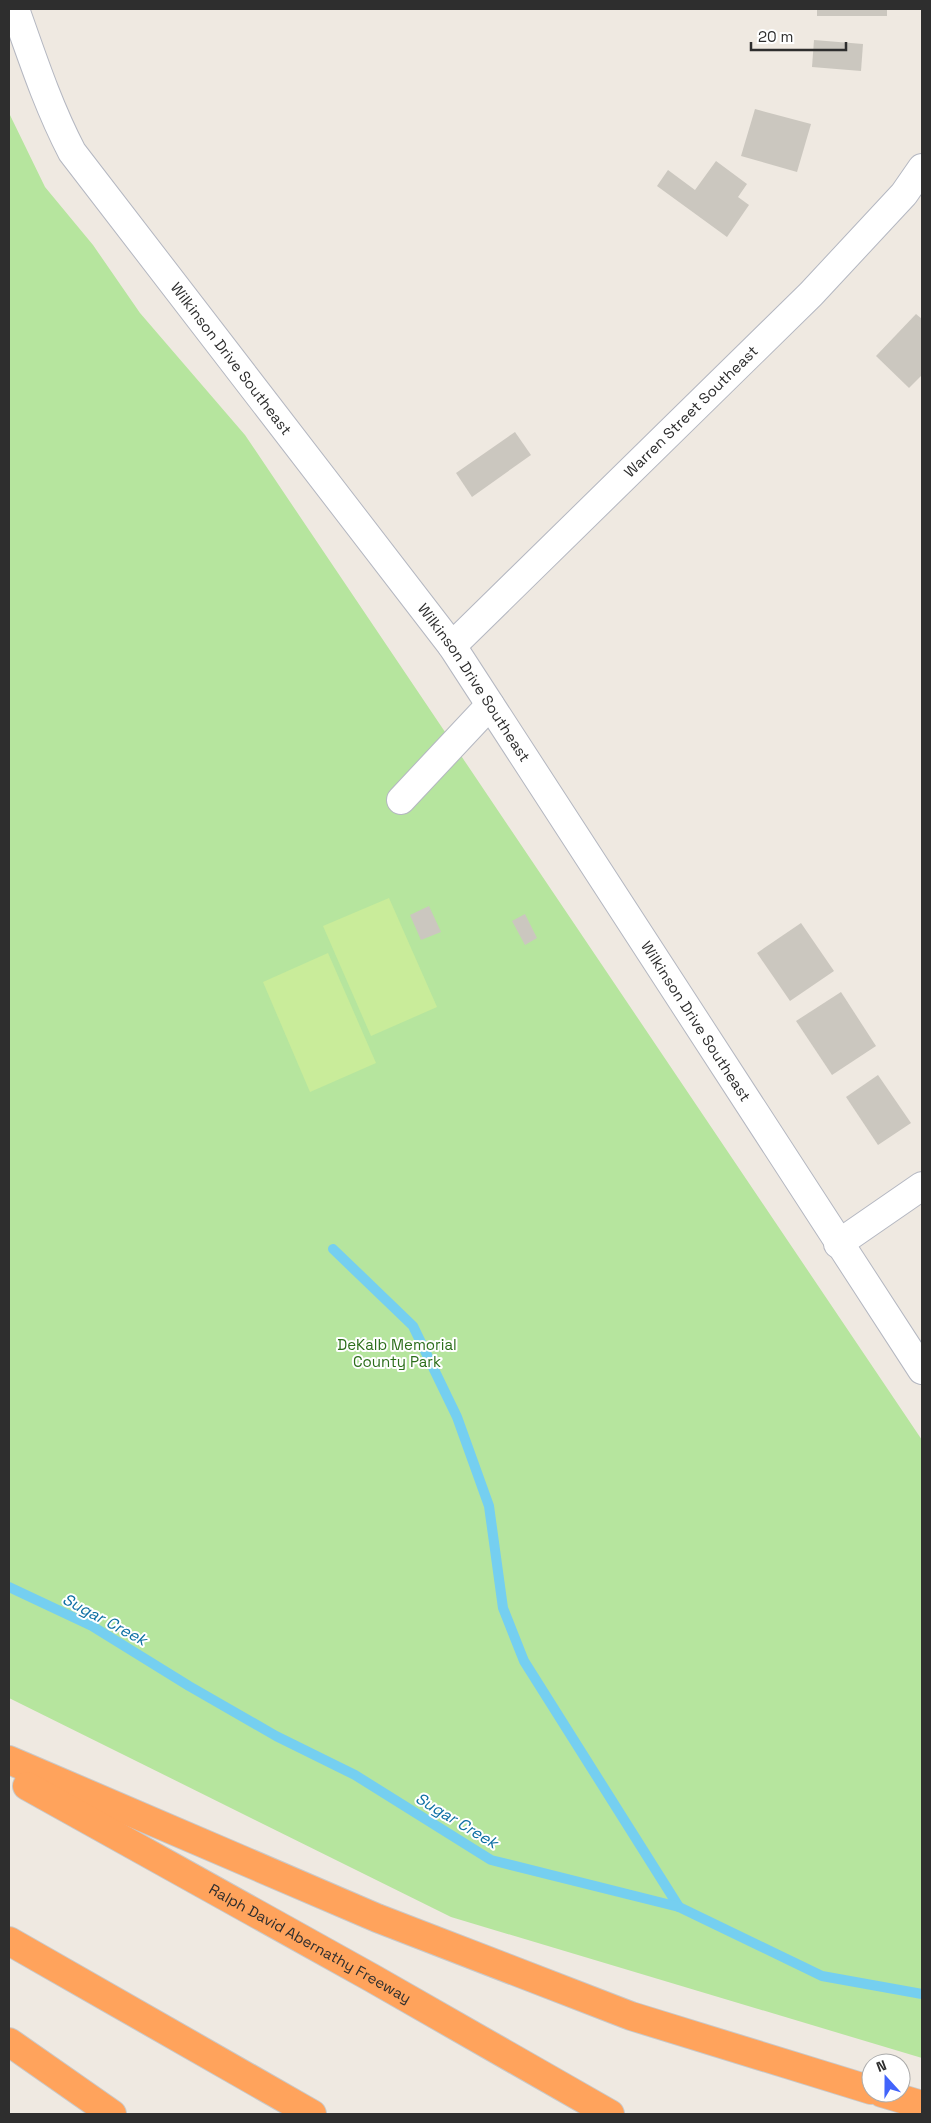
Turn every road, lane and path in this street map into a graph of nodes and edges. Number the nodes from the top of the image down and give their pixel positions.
1 (15, 9) edge
2 (922, 168) edge
3 (452, 646) junction
4 (490, 705) junction
5 (401, 800) dead end
6 (922, 1186) edge
7 (838, 1244) junction
8 (922, 1370) edge
9 (9, 1760) edge
10 (9, 1777) edge
11 (9, 1941) edge
12 (9, 2042) edge
13 (861, 2087) edge
14 (112, 2114) edge
15 (312, 2114) edge
16 (610, 2114) edge

1 - 3 street, Wilkinson Drive Southeast
2 - 3 street, Warren Street Southeast
3 - 4 street, Wilkinson Drive Southeast
4 - 5 street
4 - 7 street, Wilkinson Drive Southeast
6 - 7 street
7 - 8 street, Wilkinson Drive Southeast
9 - 13 highway
10 - 16 highway, Ralph David Abernathy Freeway
11 - 15 highway
12 - 14 highway

